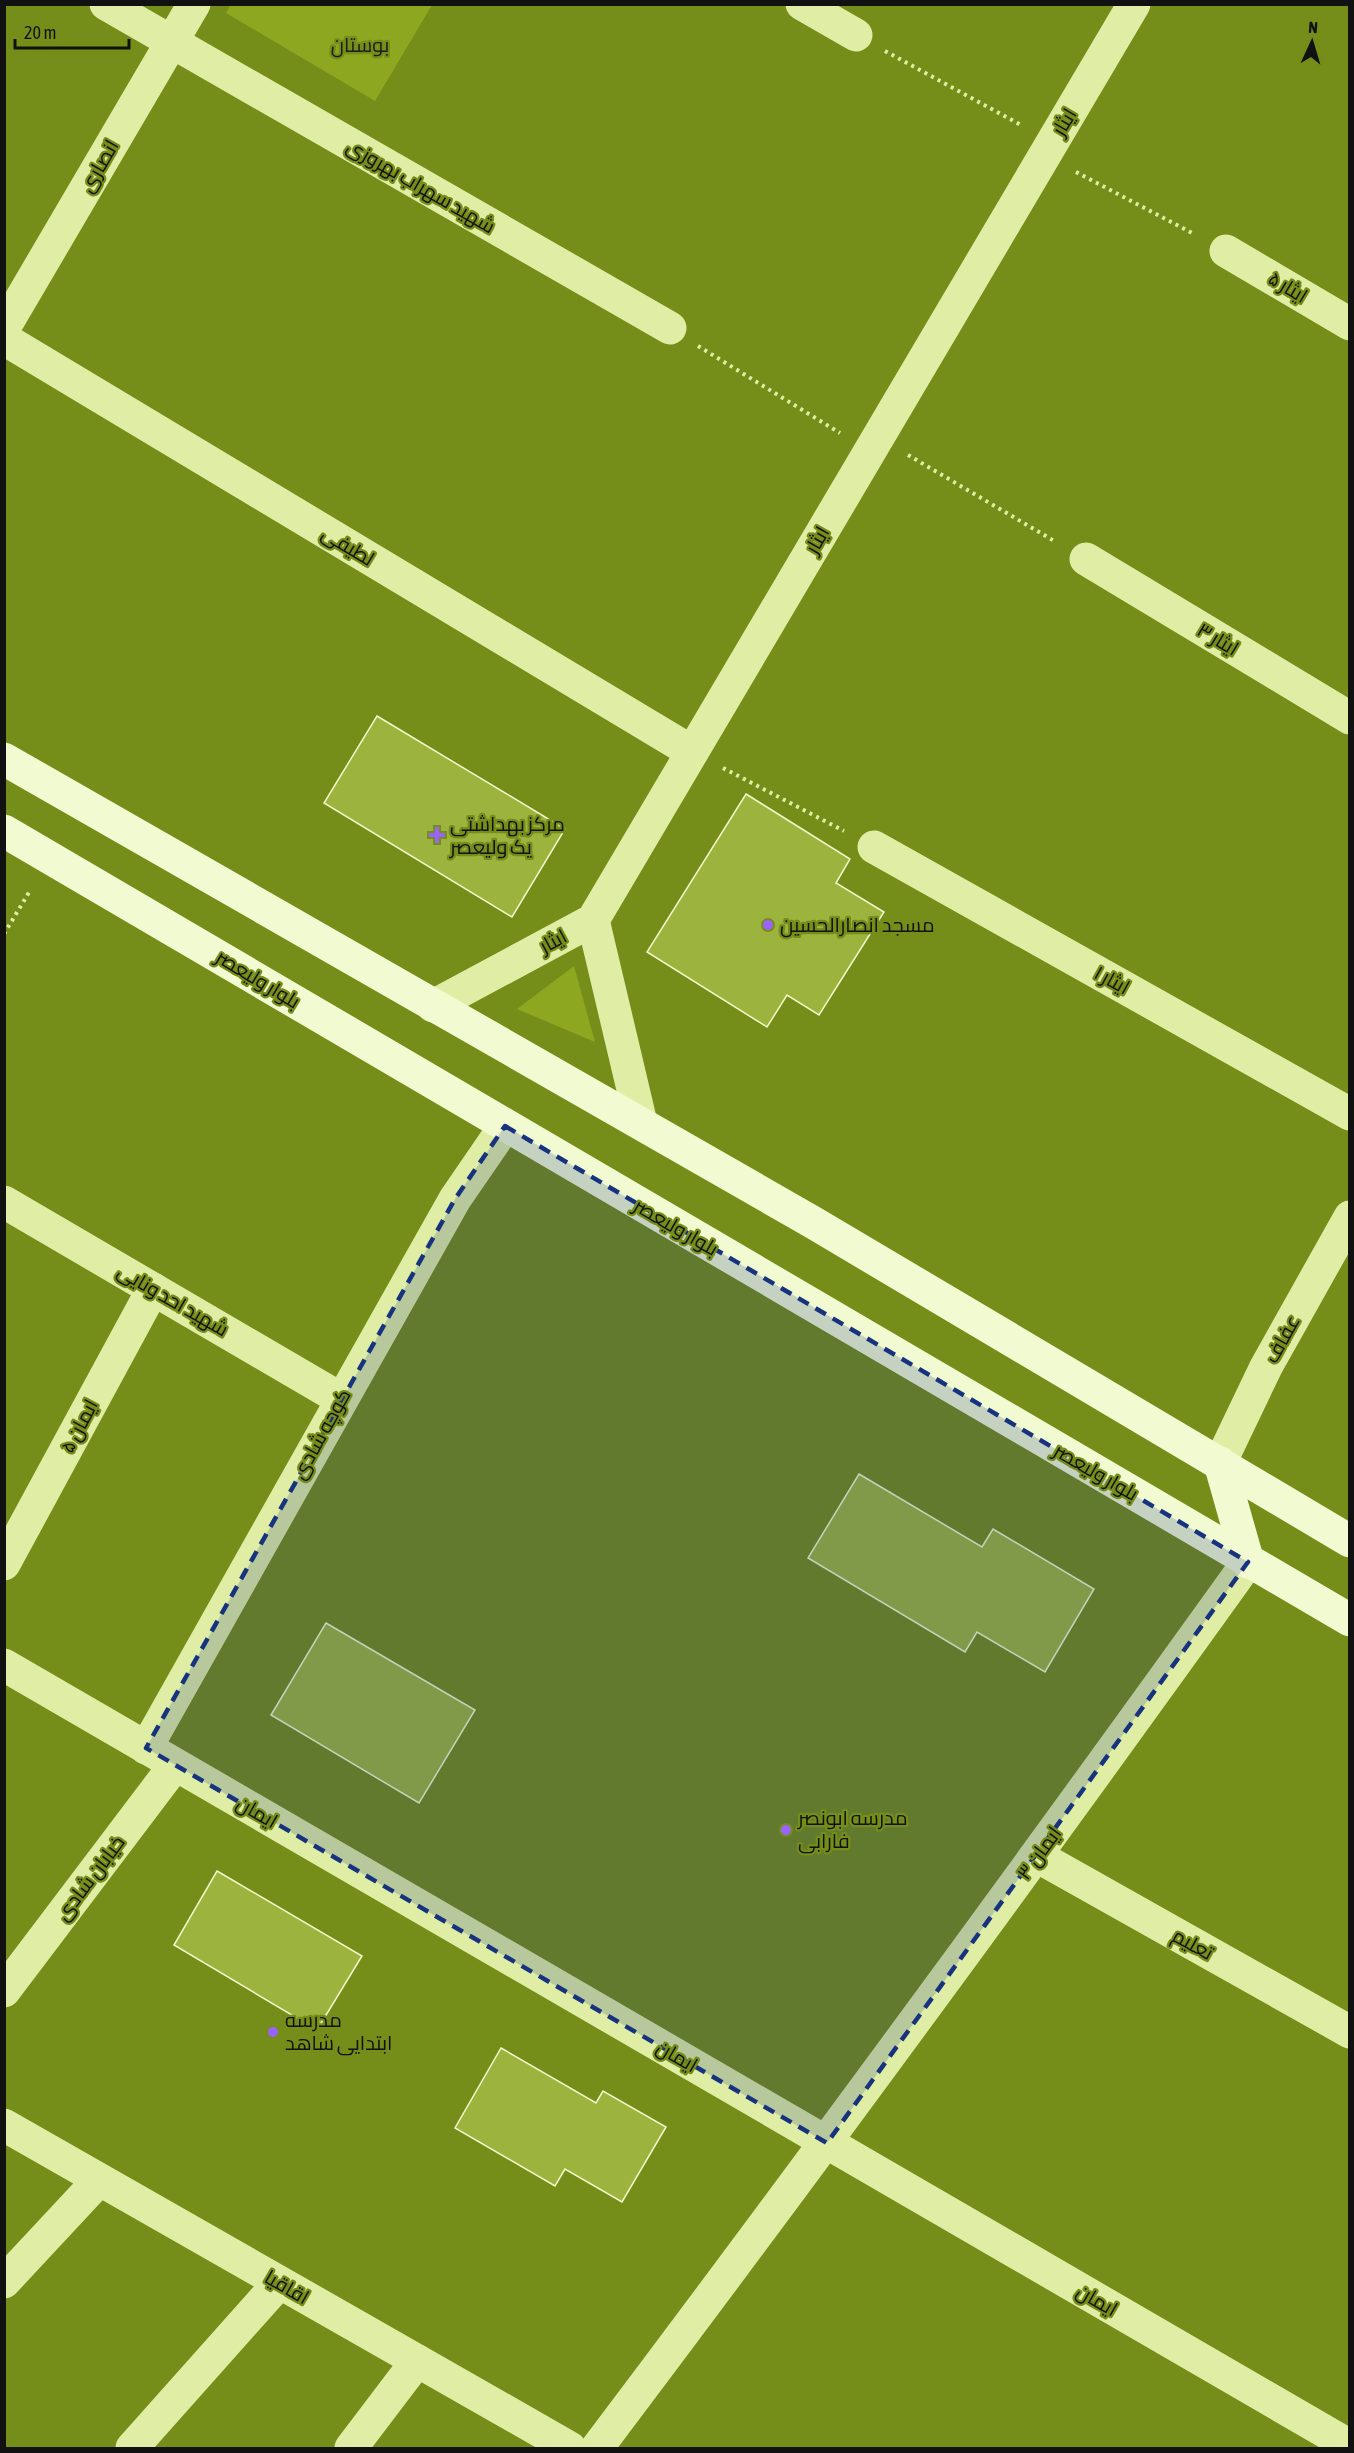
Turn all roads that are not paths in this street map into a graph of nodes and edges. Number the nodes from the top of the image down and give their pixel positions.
1 (106, 4) edge
2 (194, 4) edge
3 (802, 4) edge
4 (1134, 4) edge
5 (856, 35) road end
6 (171, 43) junction
7 (1226, 251) road end
8 (1350, 324) edge
9 (4, 328) edge
10 (670, 328) road end
11 (4, 339) edge
12 (1086, 559) road end
13 (1350, 718) edge
14 (692, 752) junction
15 (4, 759) edge
16 (4, 831) edge
17 (874, 847) road end
18 (593, 920) junction
19 (433, 1006) junction
20 (1350, 1114) edge
21 (641, 1123) junction
22 (505, 1126) junction
23 (4, 1202) edge
24 (1350, 1217) edge
25 (153, 1289) junction
26 (341, 1399) junction
27 (1220, 1463) junction
28 (1350, 1541) edge
29 (1248, 1562) junction
30 (4, 1563) edge
31 (1350, 1620) edge
32 (4, 1665) edge
33 (146, 1748) junction
34 (175, 1765) junction
35 (1037, 1856) junction
36 (4, 1991) edge
37 (1350, 2032) edge
38 (4, 2125) edge
39 (827, 2143) junction
40 (99, 2180) junction
41 (4, 2282) edge
42 (279, 2283) junction
43 (417, 2361) junction
44 (1350, 2446) edge
45 (132, 2448) edge
46 (351, 2448) edge
47 (570, 2448) edge
48 (597, 2448) edge

1 - 6 street, شهید سهراب بهروزی
2 - 6 street, انصاری
3 - 5 street
4 - 14 street, ایثار
6 - 9 street, انصاری
6 - 10 street, شهید سهراب بهروزی
7 - 8 street, ایثار ۵
11 - 14 street, لطیفی
12 - 13 street, ایثار ۳
14 - 18 street, ایثار
15 - 19 main road
16 - 22 main road, بلوار ولیعصر
17 - 20 street, ایثار ۱
18 - 19 street, ایثار
18 - 21 street
19 - 21 main road
21 - 27 main road
22 - 26 street, کوچه شادی
22 - 29 main road, بلوار ولیعصر
23 - 25 street, شهید احد ونایی
24 - 27 street, عفاف
25 - 26 street, شهید احد ونایی
25 - 30 street, ایمان ۵
26 - 33 street, کوچه شادی
27 - 28 main road
27 - 29 main road
29 - 31 main road, بلوار ولیعصر
29 - 35 street, ایمان ۳
32 - 33 street, ایمان
33 - 34 street, ایمان
34 - 36 street, خیابان شادی
34 - 39 street, ایمان
35 - 37 street, تعلیم
35 - 39 street, ایمان ۳
38 - 40 street, اقاقیا
39 - 44 street, ایمان
39 - 48 street, ایمان ۳
40 - 41 street
40 - 42 street, اقاقیا
42 - 43 street, اقاقیا
42 - 45 street
43 - 46 street
43 - 47 street, اقاقیا

